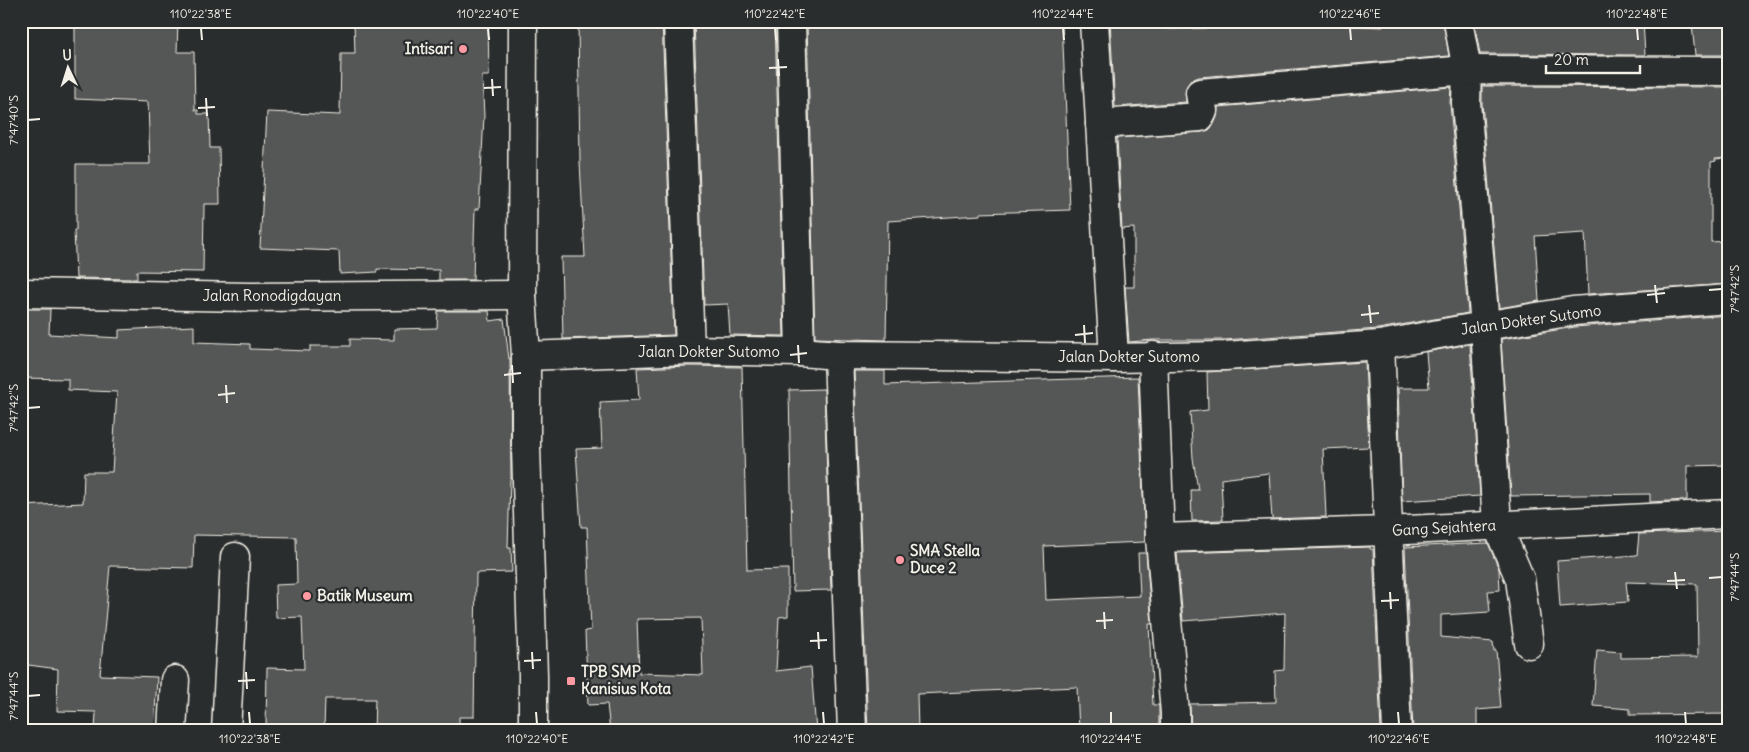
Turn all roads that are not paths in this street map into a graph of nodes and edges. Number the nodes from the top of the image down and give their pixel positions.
1 (523, 21) edge
2 (678, 21) edge
3 (791, 21) edge
4 (1094, 21) edge
5 (1458, 21) edge
6 (1466, 70) junction
7 (1728, 71) edge
8 (1100, 124) junction
9 (21, 292) edge
10 (522, 295) junction
11 (1728, 299) edge
12 (1486, 326) junction
13 (1380, 345) junction
14 (690, 350) junction
15 (800, 352) junction
16 (838, 355) junction
17 (526, 356) junction
18 (1153, 356) junction
19 (1114, 358) junction
20 (1728, 514) edge
21 (1497, 525) junction
22 (1387, 530) junction
23 (1160, 538) junction
24 (235, 557) dead end
25 (1530, 644) dead end
26 (175, 680) dead end
27 (172, 731) edge
28 (226, 731) edge
29 (533, 731) edge
30 (852, 731) edge
31 (1175, 731) edge
32 (1397, 731) edge

1 - 10 street
2 - 14 street
3 - 15 street
4 - 8 street
5 - 6 street
6 - 7 street
6 - 8 street
6 - 12 street
8 - 19 street
9 - 10 street, Jalan Ronodigdayan
10 - 17 street
11 - 12 street, Jalan Dokter Sutomo
12 - 13 street, Jalan Dokter Sutomo
12 - 21 street
13 - 18 street, Jalan Dokter Sutomo
13 - 22 street
14 - 15 street, Jalan Dokter Sutomo
14 - 17 street, Jalan Dokter Sutomo
15 - 16 street, Jalan Dokter Sutomo
16 - 19 street, Jalan Dokter Sutomo
16 - 30 street
17 - 29 street
18 - 19 street, Jalan Dokter Sutomo
18 - 23 street
20 - 21 street, Gang Sejahtera
21 - 22 street, Gang Sejahtera
21 - 25 street
22 - 23 street, Gang Sejahtera
22 - 32 street
23 - 31 street
24 - 28 street
26 - 27 street

